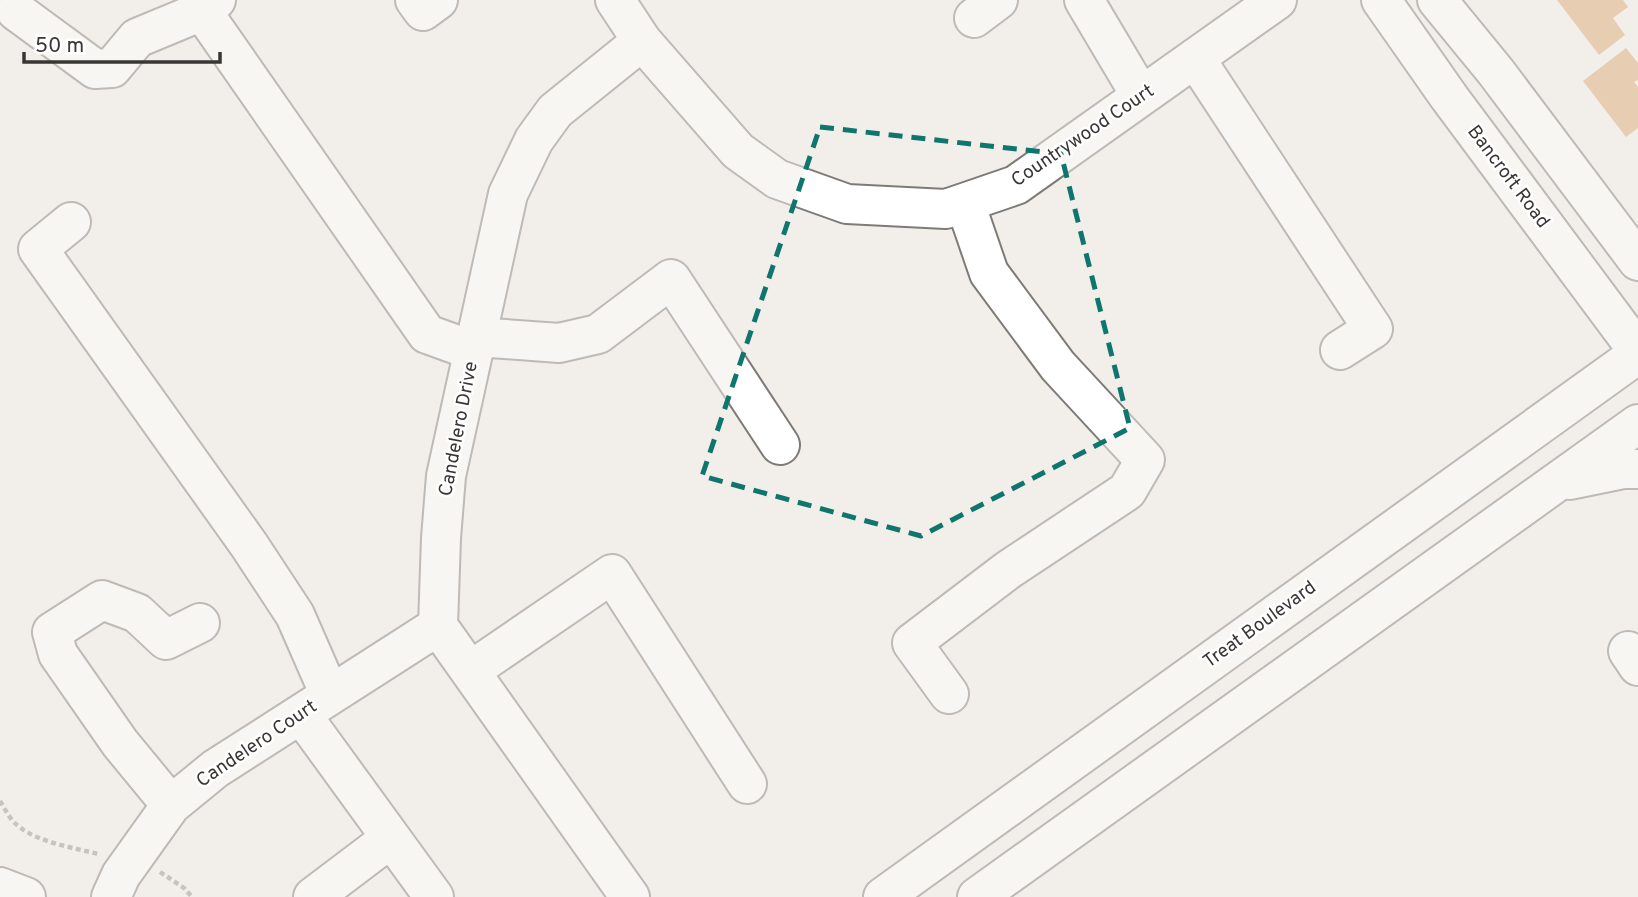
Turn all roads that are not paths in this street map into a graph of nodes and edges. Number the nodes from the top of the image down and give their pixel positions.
1 (415, 0) edge
2 (438, 0) edge
3 (615, 0) edge
4 (1084, 0) edge
5 (1277, 0) edge
6 (1381, 0) edge
7 (1437, 0) edge
8 (209, 6) edge
9 (16, 11) dead end
10 (642, 41) junction
11 (1195, 58) junction
12 (1141, 96) junction
13 (965, 203) junction
14 (72, 222) dead end
15 (1638, 261) edge
16 (475, 344) junction
17 (1340, 350) dead end
18 (1638, 353) edge
19 (1638, 424) edge
20 (780, 445) dead end
21 (1638, 469) edge
22 (1558, 482) junction
23 (200, 623) dead end
24 (438, 626) junction
25 (470, 671) junction
26 (949, 694) dead end
27 (316, 705) junction
28 (747, 785) dead end
29 (171, 805) junction
30 (391, 838) junction
31 (0, 887) edge
32 (26, 897) edge
33 (111, 897) edge
34 (313, 897) edge
35 (434, 897) edge
36 (630, 897) edge
37 (883, 897) edge
38 (977, 897) edge

1 - 2 street
3 - 10 street, Countrywood Court
4 - 12 street
5 - 11 street, Countrywood Court
6 - 18 street, Bancroft Road
7 - 15 street
8 - 9 street
8 - 16 street
10 - 13 street, Countrywood Court
10 - 16 street, Candelero Drive
11 - 12 street, Countrywood Court
11 - 17 street
12 - 13 street, Countrywood Court
13 - 26 street
14 - 27 street
16 - 20 street
16 - 24 street, Candelero Drive
18 - 37 street, Treat Boulevard
19 - 22 street
21 - 22 street
22 - 38 street
23 - 29 street
24 - 25 street
24 - 27 street, Candelero Court
25 - 28 street
25 - 36 street
27 - 29 street, Candelero Court
27 - 30 street
29 - 33 street, Candelero Court
30 - 34 street
30 - 35 street
31 - 32 street

